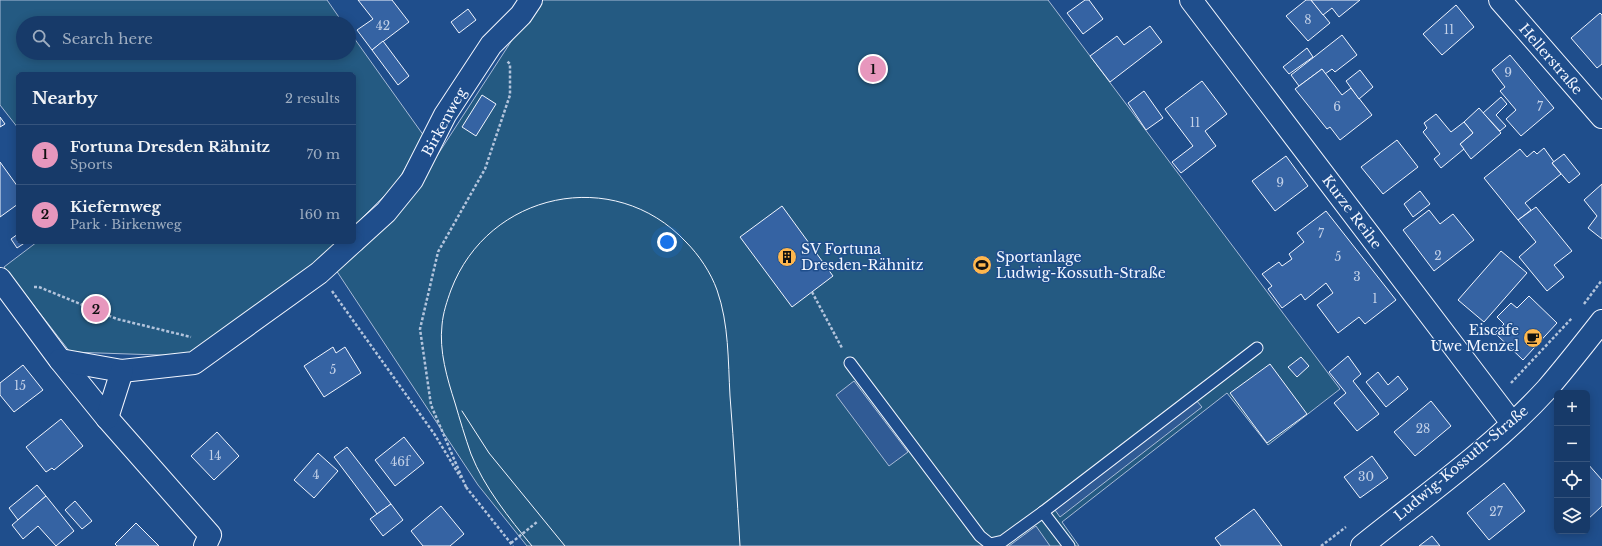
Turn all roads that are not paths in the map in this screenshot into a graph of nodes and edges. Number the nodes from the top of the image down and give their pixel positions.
1 (531, 0) edge
2 (1191, 0) edge
3 (1500, 0) edge
4 (1602, 117) edge
5 (356, 240) edge
6 (352, 244) edge
7 (3, 282) edge
8 (1602, 321) edge
9 (1257, 348) dead end
10 (60, 360) junction
11 (850, 363) road end
12 (122, 371) junction
13 (107, 418) junction
14 (1512, 423) junction
15 (1043, 512) junction
16 (205, 546) edge
17 (1069, 546) edge
18 (1362, 546) edge

1 - 5 street, Birkenweg
2 - 14 street, Kurze Reihe
3 - 4 street, Hellerstraße
6 - 12 street, Birkenweg
7 - 10 street
8 - 14 street, Ludwig-Kossuth-Straße
9 - 15 lane
10 - 12 street, Birkenweg
10 - 13 street
11 - 15 lane
12 - 13 street
13 - 16 street
14 - 18 street, Ludwig-Kossuth-Straße
15 - 17 lane

